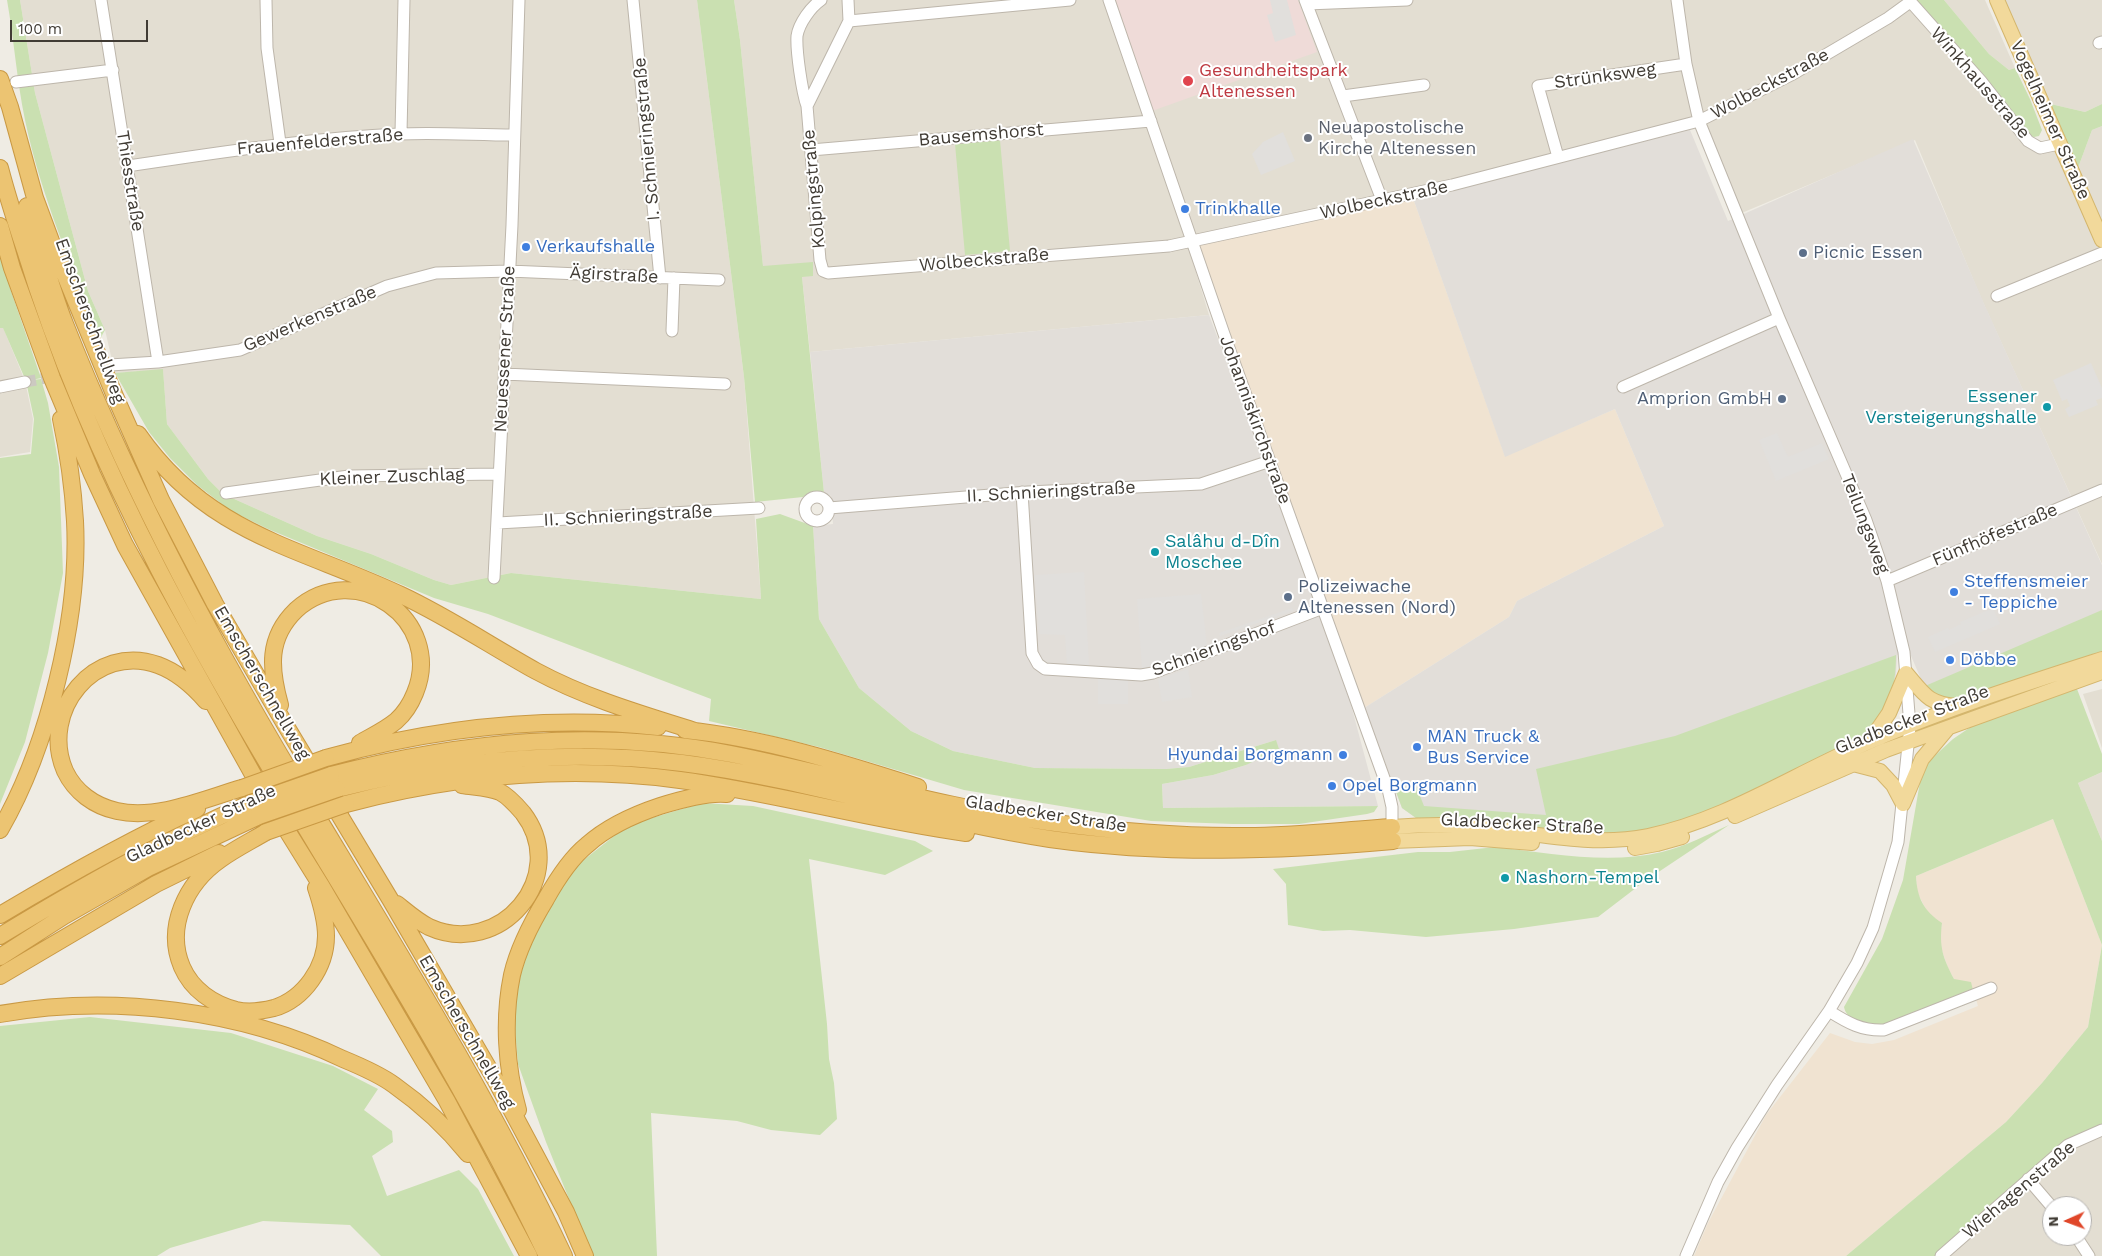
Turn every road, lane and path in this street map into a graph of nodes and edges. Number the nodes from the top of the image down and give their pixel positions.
1 (101, 0) edge
2 (266, 0) edge
3 (404, 0) edge
4 (519, 0) edge
5 (634, 0) edge
6 (821, 0) edge
7 (848, 0) edge
8 (1070, 0) edge
9 (1109, 0) edge
10 (1407, 0) edge
11 (1677, 0) edge
12 (1997, 0) edge
13 (1910, 1) edge
14 (1306, 2) edge
15 (849, 21) junction
16 (1686, 64) junction
17 (113, 70) junction
18 (8, 81) edge
19 (1424, 84) dead end
20 (0, 96) edge
21 (1343, 96) junction
22 (807, 106) junction
23 (1151, 121) junction
24 (1699, 121) junction
25 (401, 134) junction
26 (514, 135) junction
27 (280, 143) junction
28 (2059, 144) junction
29 (811, 150) junction
30 (1558, 157) junction
31 (127, 166) junction
32 (0, 168) edge
33 (1382, 200) junction
34 (0, 226) edge
35 (2102, 240) edge
36 (1192, 241) junction
37 (2102, 253) edge
38 (509, 271) junction
39 (823, 271) joint
40 (660, 278) junction
41 (674, 278) junction
42 (719, 280) dead end
43 (1997, 296) dead end
44 (1779, 318) junction
45 (672, 331) dead end
46 (158, 362) junction
47 (110, 365) dead end
48 (504, 374) junction
49 (52, 378) junction
50 (25, 382) tunnel mouth
51 (725, 384) dead end
52 (0, 387) edge
53 (1623, 387) dead end
54 (114, 394) junction
55 (1270, 461) junction
56 (499, 474) junction
57 (2102, 490) edge
58 (1022, 492) junction
59 (226, 493) dead end
60 (759, 508) dead end
61 (829, 508) dead end
62 (498, 523) junction
63 (494, 578) dead end
64 (1887, 581) junction
65 (1323, 608) junction
66 (2102, 660) edge
67 (2102, 672) edge
68 (1906, 673) junction
69 (1963, 707) junction
70 (226, 726) junction
71 (286, 726) junction
72 (1910, 726) junction
73 (1949, 726) junction
74 (695, 731) junction
75 (1910, 741) junction
76 (1869, 742) junction
77 (343, 753) junction
78 (1852, 764) junction
79 (334, 782) junction
80 (443, 783) junction
81 (242, 788) junction
82 (787, 799) junction
83 (1903, 804) junction
84 (255, 810) junction
85 (989, 813) junction
86 (0, 830) edge
87 (266, 832) junction
88 (1392, 834) junction
89 (1048, 838) junction
90 (309, 867) junction
91 (390, 899) junction
92 (0, 915) edge
93 (0, 936) edge
94 (0, 957) edge
95 (0, 976) edge
96 (1991, 988) dead end
97 (1829, 1011) junction
98 (0, 1014) edge
99 (2102, 1130) edge
100 (528, 1144) junction
101 (2028, 1179) junction
102 (491, 1182) junction
103 (2042, 1196) edge
104 (529, 1256) edge
105 (547, 1256) edge
106 (564, 1256) edge
107 (585, 1256) edge
108 (1686, 1256) edge
109 (1941, 1256) edge

1 - 17 street, Thiesstraße
2 - 27 street
3 - 25 street
4 - 26 street, Neuessener Straße
5 - 40 street, I. Schnieringstraße
6 - 22 street, Kolpingstraße
7 - 15 street, Kolpingstraße
8 - 15 street
9 - 23 street, Johanniskirchstraße
10 - 14 street
11 - 16 street, Teilungsweg
12 - 28 main road, Vogelheimer Straße
13 - 24 street, Wolbeckstraße
13 - 28 street, Winkhausstraße
14 - 21 street
15 - 22 street, Kolpingstraße
16 - 24 street, Teilungsweg
16 - 30 street, Strünksweg
17 - 18 street
17 - 31 street, Thiesstraße
18 - 54 highway
19 - 21 street
20 - 106 highway, Emscherschnellweg
21 - 33 street
22 - 29 street, Kolpingstraße
23 - 29 street, Bausemshorst
23 - 36 street, Johanniskirchstraße
24 - 30 street, Wolbeckstraße
24 - 44 street, Teilungsweg
25 - 26 street, Frauenfelderstraße
25 - 27 street, Frauenfelderstraße
26 - 38 street, Neuessener Straße
27 - 31 street, Frauenfelderstraße
28 - 35 main road, Vogelheimer Straße
29 - 39 street, Kolpingstraße
30 - 33 street, Wolbeckstraße
31 - 46 street, Thiesstraße
32 - 105 highway, Emscherschnellweg
33 - 36 street, Wolbeckstraße
34 - 49 highway
36 - 39 street, Wolbeckstraße
36 - 55 street, Johanniskirchstraße
37 - 43 street
38 - 40 street, Ägirstraße
38 - 46 street, Gewerkenstraße
38 - 48 street, Neuessener Straße
40 - 41 street, Ägirstraße
41 - 42 street, Ägirstraße
41 - 45 street
44 - 53 street
44 - 64 street, Teilungsweg
46 - 47 street, Gewerkenstraße
48 - 51 street
48 - 56 street, Neuessener Straße
49 - 70 highway
49 - 86 highway
50 - 52 street
54 - 71 highway
54 - 74 highway
55 - 58 street, II. Schnieringstraße
55 - 65 street, Johanniskirchstraße
56 - 59 street, Kleiner Zuschlag
56 - 62 street, Neuessener Straße
57 - 64 street, Fünfhöfestraße
58 - 61 street, II. Schnieringstraße
58 - 65 street, Schnieringshof
60 - 62 street, II. Schnieringstraße
62 - 63 street, Neuessener Straße
64 - 68 street, Teilungsweg
65 - 88 street, Johanniskirchstraße
66 - 69 main road, Gladbecker Straße
67 - 73 main road, Gladbecker Straße
68 - 69 main road
68 - 72 street, Teilungsweg
68 - 76 main road
69 - 72 main road, Gladbecker Straße
70 - 81 highway
70 - 90 highway
71 - 77 highway
71 - 91 highway
72 - 75 street, Teilungsweg
72 - 76 main road, Gladbecker Straße
73 - 75 main road, Gladbecker Straße
73 - 83 main road
74 - 77 highway
74 - 85 highway
75 - 78 main road, Gladbecker Straße
75 - 83 street, Teilungsweg
76 - 88 main road, Gladbecker Straße
77 - 81 highway, bridge
78 - 83 main road
78 - 88 main road, Gladbecker Straße
79 - 84 highway, Gladbecker Straße, bridge
79 - 85 highway, Gladbecker Straße
79 - 89 highway, Gladbecker Straße
80 - 82 highway
80 - 87 highway, bridge
80 - 91 highway
81 - 92 highway
82 - 89 highway
82 - 100 highway
83 - 97 street, Teilungsweg
84 - 93 highway, Gladbecker Straße
84 - 94 highway, Gladbecker Straße
85 - 88 highway, Gladbecker Straße
87 - 90 highway
87 - 95 highway
88 - 89 highway, Gladbecker Straße
90 - 102 highway
91 - 100 highway
96 - 97 street
97 - 108 street, Teilungsweg
98 - 102 highway
99 - 101 street, Wiehagenstraße
100 - 107 highway
101 - 103 street
101 - 109 street, Wiehagenstraße
102 - 104 highway

